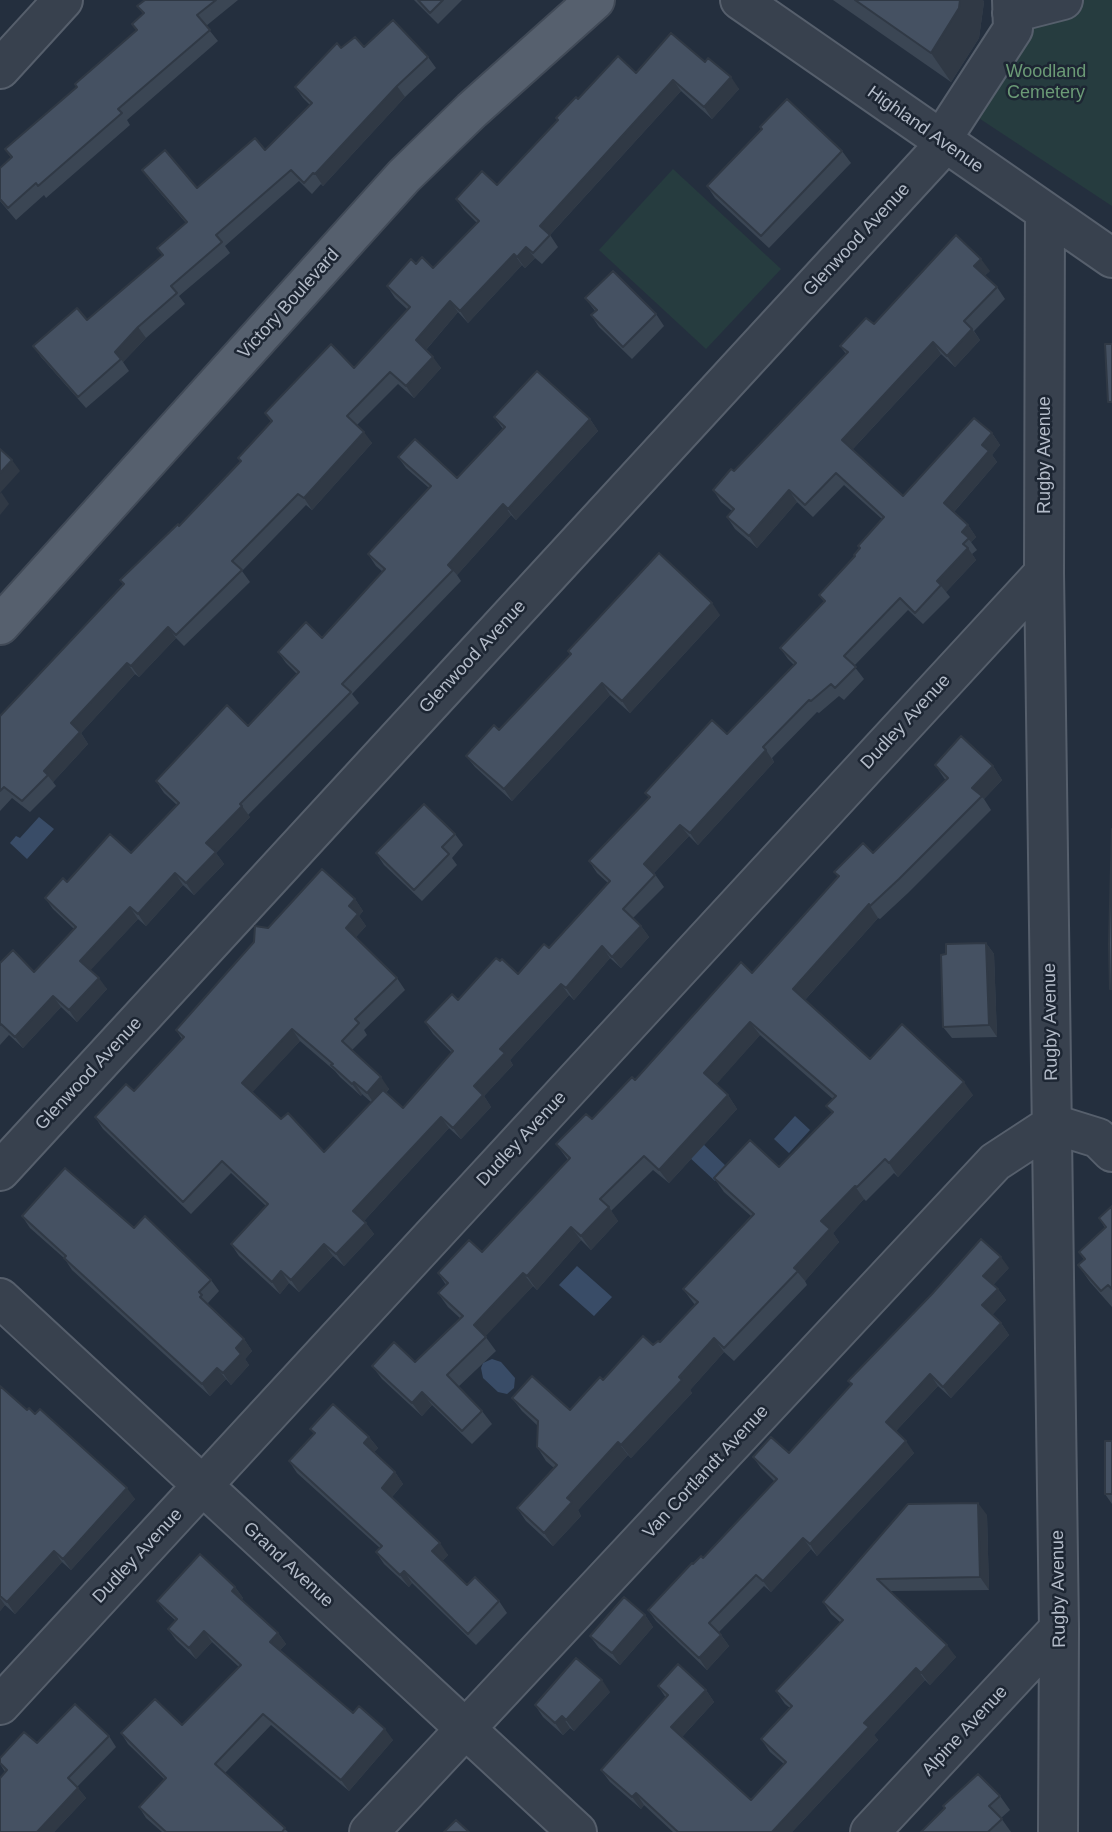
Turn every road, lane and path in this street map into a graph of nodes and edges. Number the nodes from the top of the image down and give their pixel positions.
1 (63, 0) edge
2 (596, 0) edge
3 (740, 0) edge
4 (1063, 0) edge
5 (1012, 6) edge
6 (0, 68) edge
7 (943, 142) junction
8 (1045, 213) junction
9 (1112, 258) edge
10 (1044, 573) junction
11 (0, 625) edge
12 (1053, 1124) junction
13 (1112, 1152) edge
14 (0, 1171) edge
15 (0, 1298) edge
16 (203, 1486) junction
17 (1059, 1629) junction
18 (0, 1705) edge
19 (466, 1730) junction
20 (369, 1832) edge
21 (577, 1832) edge
22 (870, 1832) edge
23 (1058, 1832) edge

1 - 6 street
2 - 11 main road, Victory Boulevard
3 - 7 street, Highland Avenue
4 - 5 street
5 - 7 street, Glenwood Avenue
7 - 8 street, Highland Avenue
7 - 14 street, Glenwood Avenue
8 - 9 street, Highland Avenue
8 - 10 street, Rugby Avenue
10 - 12 street, Rugby Avenue
10 - 16 street, Dudley Avenue
12 - 13 street
12 - 17 street, Rugby Avenue
12 - 19 street, Van Cortlandt Avenue
15 - 16 street, Grand Avenue
16 - 18 street, Dudley Avenue
16 - 19 street, Grand Avenue
17 - 22 street, Alpine Avenue
17 - 23 street, Rugby Avenue
19 - 20 street, Van Cortlandt Avenue
19 - 21 street, Grand Avenue

